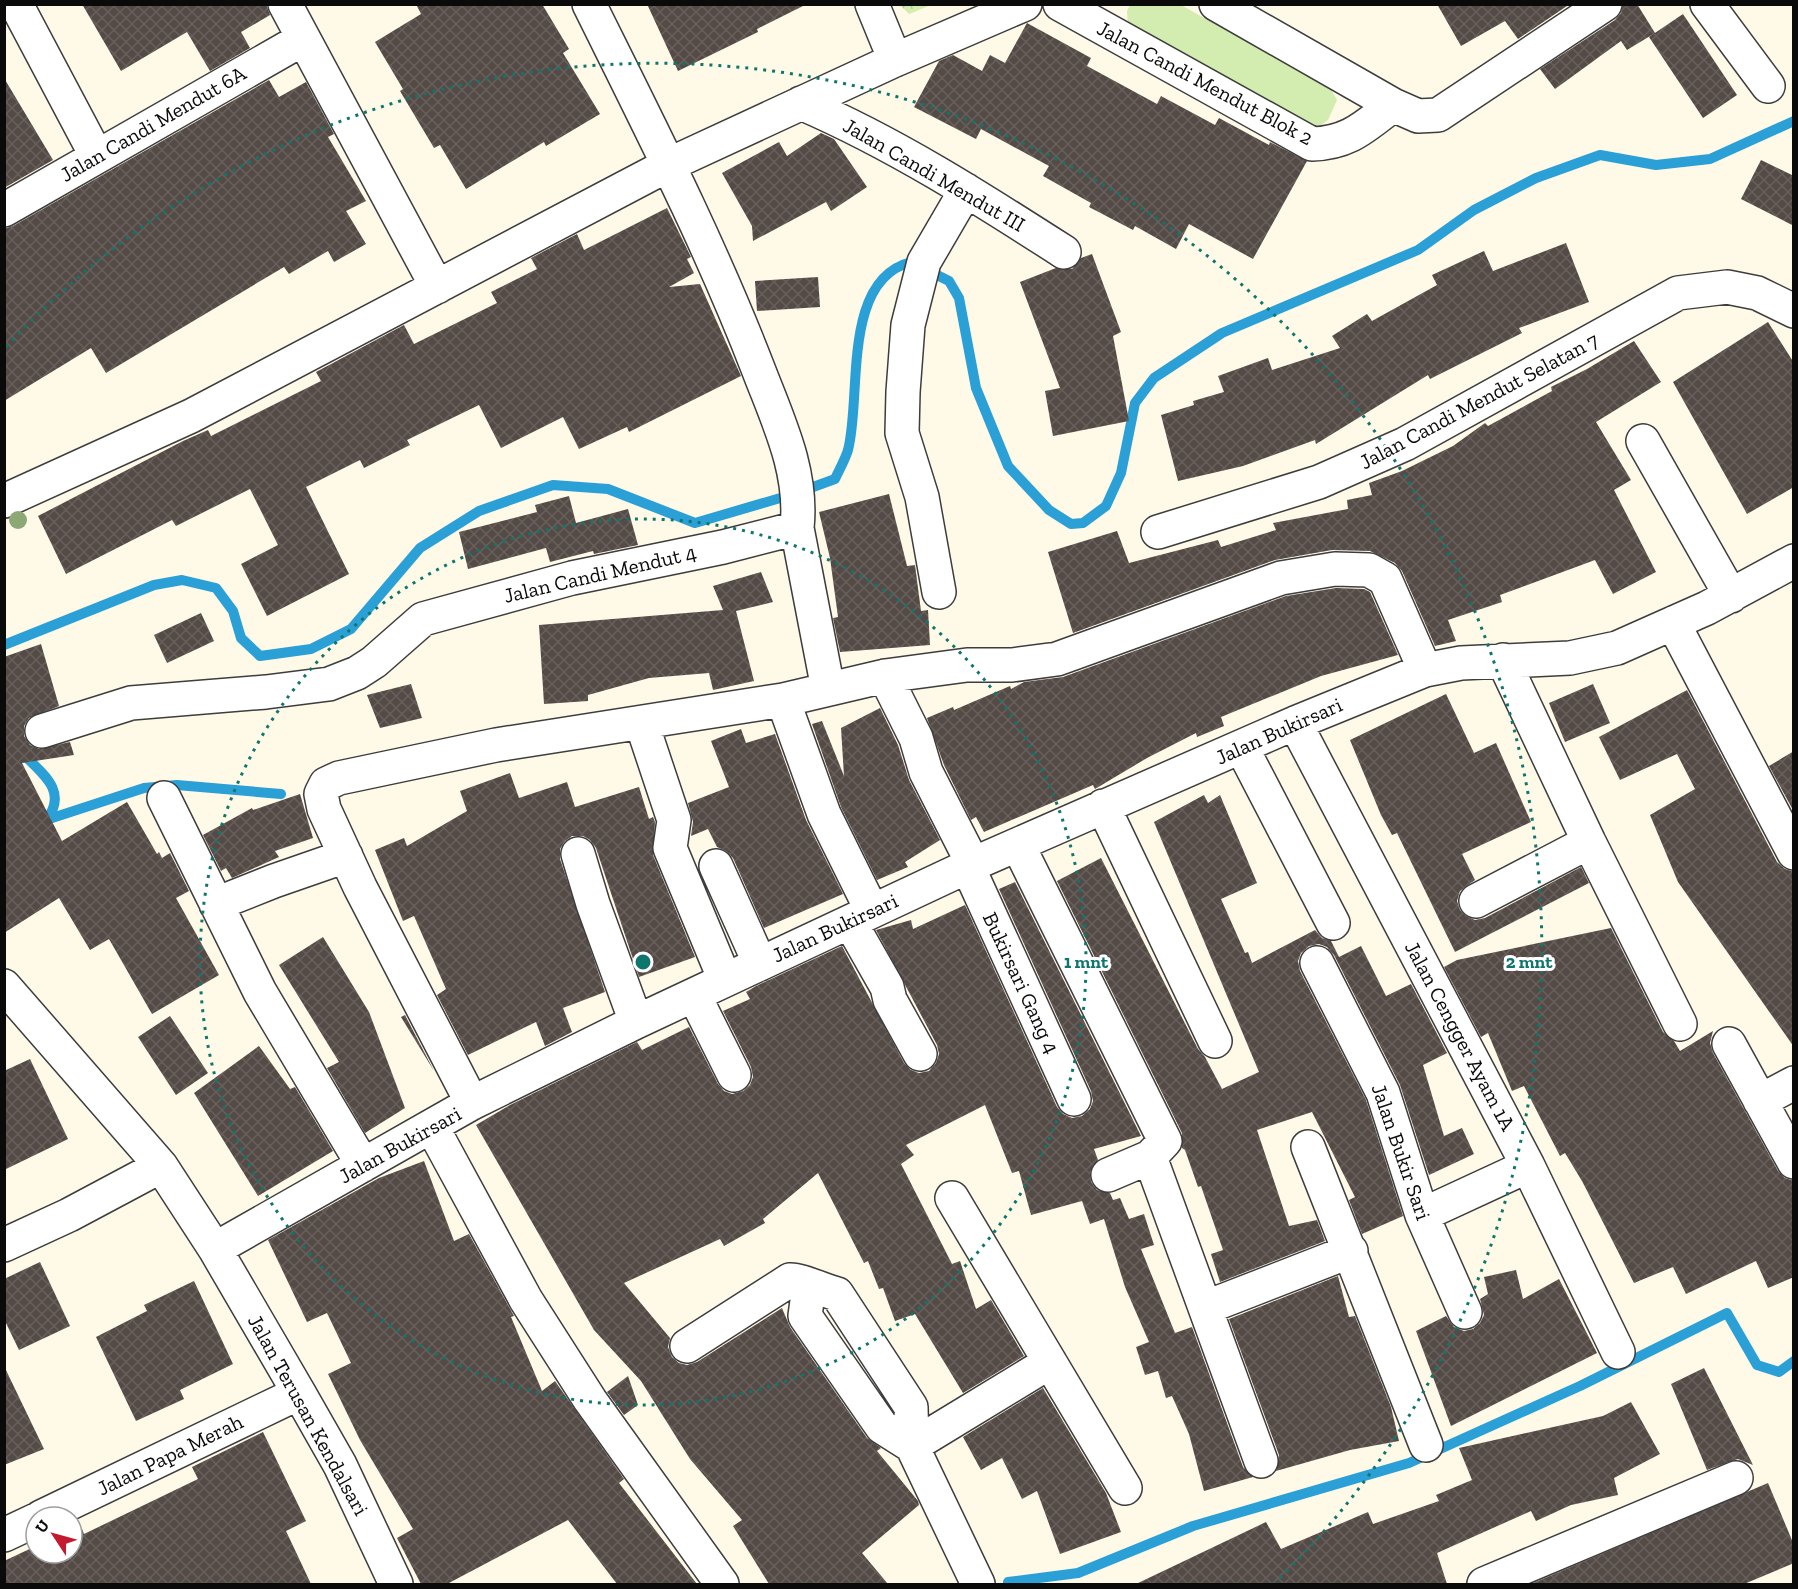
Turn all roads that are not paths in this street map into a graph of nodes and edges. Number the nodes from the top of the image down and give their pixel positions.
1 (16, 4) edge
2 (285, 4) edge
3 (589, 4) edge
4 (872, 4) edge
5 (1025, 4) edge
6 (1060, 4) edge
7 (1216, 4) edge
8 (1605, 4) edge
9 (1707, 4) edge
10 (303, 39) junction
11 (895, 60) junction
12 (1768, 86) dead end
13 (801, 103) junction
14 (1393, 105) junction
15 (96, 155) junction
16 (668, 165) junction
17 (966, 190) junction
18 (4, 210) edge
19 (1064, 252) dead end
20 (437, 286) junction
21 (1794, 311) edge
22 (1643, 441) dead end
23 (6, 502) edge
24 (798, 515) junction
25 (1158, 532) dead end
26 (1794, 561) edge
27 (939, 591) dead end
28 (1731, 596) junction
29 (1673, 623) junction
30 (1503, 660) junction
31 (1425, 670) junction
32 (885, 676) junction
33 (828, 689) junction
34 (783, 700) junction
35 (1295, 723) junction
36 (642, 724) junction
37 (42, 731) dead end
38 (1242, 748) junction
39 (164, 798) dead end
40 (1103, 806) junction
41 (1589, 842) junction
42 (1018, 845) junction
43 (1792, 846) edge
44 (578, 854) dead end
45 (346, 856) junction
46 (970, 865) junction
47 (716, 866) dead end
48 (1476, 901) dead end
49 (216, 904) junction
50 (861, 917) junction
51 (1333, 923) dead end
52 (1317, 963) dead end
53 (760, 964) junction
54 (725, 980) junction
55 (4, 986) edge
56 (694, 995) junction
57 (636, 1022) junction
58 (1680, 1024) dead end
59 (1215, 1041) dead end
60 (1729, 1044) dead end
61 (920, 1054) dead end
62 (734, 1075) dead end
63 (1794, 1083) edge
64 (1074, 1099) dead end
65 (1760, 1101) junction
66 (472, 1104) junction
67 (432, 1126) junction
68 (1308, 1147) dead end
69 (1150, 1157) junction
70 (1794, 1162) edge
71 (363, 1165) junction
72 (161, 1166) junction
73 (1528, 1166) junction
74 (1108, 1175) dead end
75 (952, 1198) dead end
76 (1422, 1215) junction
77 (4, 1245) edge
78 (215, 1249) junction
79 (1351, 1251) junction
80 (1207, 1307) junction
81 (1465, 1312) dead end
82 (687, 1346) dead end
83 (1618, 1352) dead end
84 (1050, 1362) junction
85 (299, 1393) junction
86 (1426, 1445) dead end
87 (912, 1446) junction
88 (1261, 1461) dead end
89 (1736, 1478) dead end
90 (1125, 1488) dead end
91 (66, 1505) edge
92 (24, 1526) edge
93 (4, 1535) edge
94 (396, 1584) edge
95 (722, 1584) edge
96 (978, 1584) edge
97 (1484, 1584) edge

1 - 15 street
2 - 10 street
3 - 16 street
4 - 11 street
5 - 11 street
6 - 14 street, Jalan Candi Mendut Blok 2
7 - 14 street
8 - 14 street
9 - 12 street
10 - 15 street, Jalan Candi Mendut 6A
10 - 20 street
11 - 13 street
13 - 16 street
13 - 17 street, Jalan Candi Mendut III
15 - 18 street, Jalan Candi Mendut 6A
16 - 20 street
16 - 24 street
17 - 19 street, Jalan Candi Mendut III
17 - 27 street
20 - 23 street
21 - 25 street, Jalan Candi Mendut Selatan 7
22 - 28 street
24 - 33 street
24 - 37 street, Jalan Candi Mendut 4
26 - 28 street, Jalan Bukirsari
28 - 29 street, Jalan Bukirsari
29 - 30 street, Jalan Bukirsari
29 - 43 street
30 - 31 street, Jalan Bukirsari
30 - 41 street
31 - 32 street
31 - 35 street, Jalan Bukirsari
32 - 33 street
32 - 46 street, Bukirsari Gang 4
33 - 34 street
34 - 36 street
34 - 50 street
35 - 38 street, Jalan Bukirsari
35 - 73 street, Jalan Cengger Ayam 1A
36 - 45 street
36 - 54 street
38 - 40 street, Jalan Bukirsari
38 - 51 street
39 - 49 street
40 - 42 street, Jalan Bukirsari
40 - 59 street
41 - 48 street
41 - 58 street
42 - 46 street, Jalan Bukirsari
42 - 69 street
44 - 57 street
45 - 49 street
45 - 66 street
46 - 50 street, Jalan Bukirsari
46 - 64 street, Bukirsari Gang 4
47 - 53 street
49 - 71 street
50 - 53 street, Jalan Bukirsari
50 - 61 street
52 - 76 street, Jalan Bukir Sari
53 - 54 street, Jalan Bukirsari
54 - 56 street, Jalan Bukirsari
55 - 72 street
56 - 57 street, Jalan Bukirsari
56 - 62 street
57 - 66 street, Jalan Bukirsari
60 - 65 street
63 - 65 street
65 - 70 street
66 - 67 street, Jalan Bukirsari
67 - 71 street, Jalan Bukirsari
67 - 95 street
68 - 79 street
69 - 74 street
69 - 80 street
71 - 78 street, Jalan Bukirsari
72 - 77 street
72 - 78 street
73 - 76 street
73 - 83 street, Jalan Cengger Ayam 1A
75 - 84 street
76 - 81 street, Jalan Bukir Sari
78 - 85 street, Jalan Terusan Kendalsari
79 - 80 street
79 - 86 street
80 - 88 street
82 - 87 street
84 - 87 street
84 - 90 street
85 - 91 street, Jalan Papa Merah
85 - 94 street, Jalan Terusan Kendalsari
87 - 96 street
89 - 97 street
92 - 93 street

